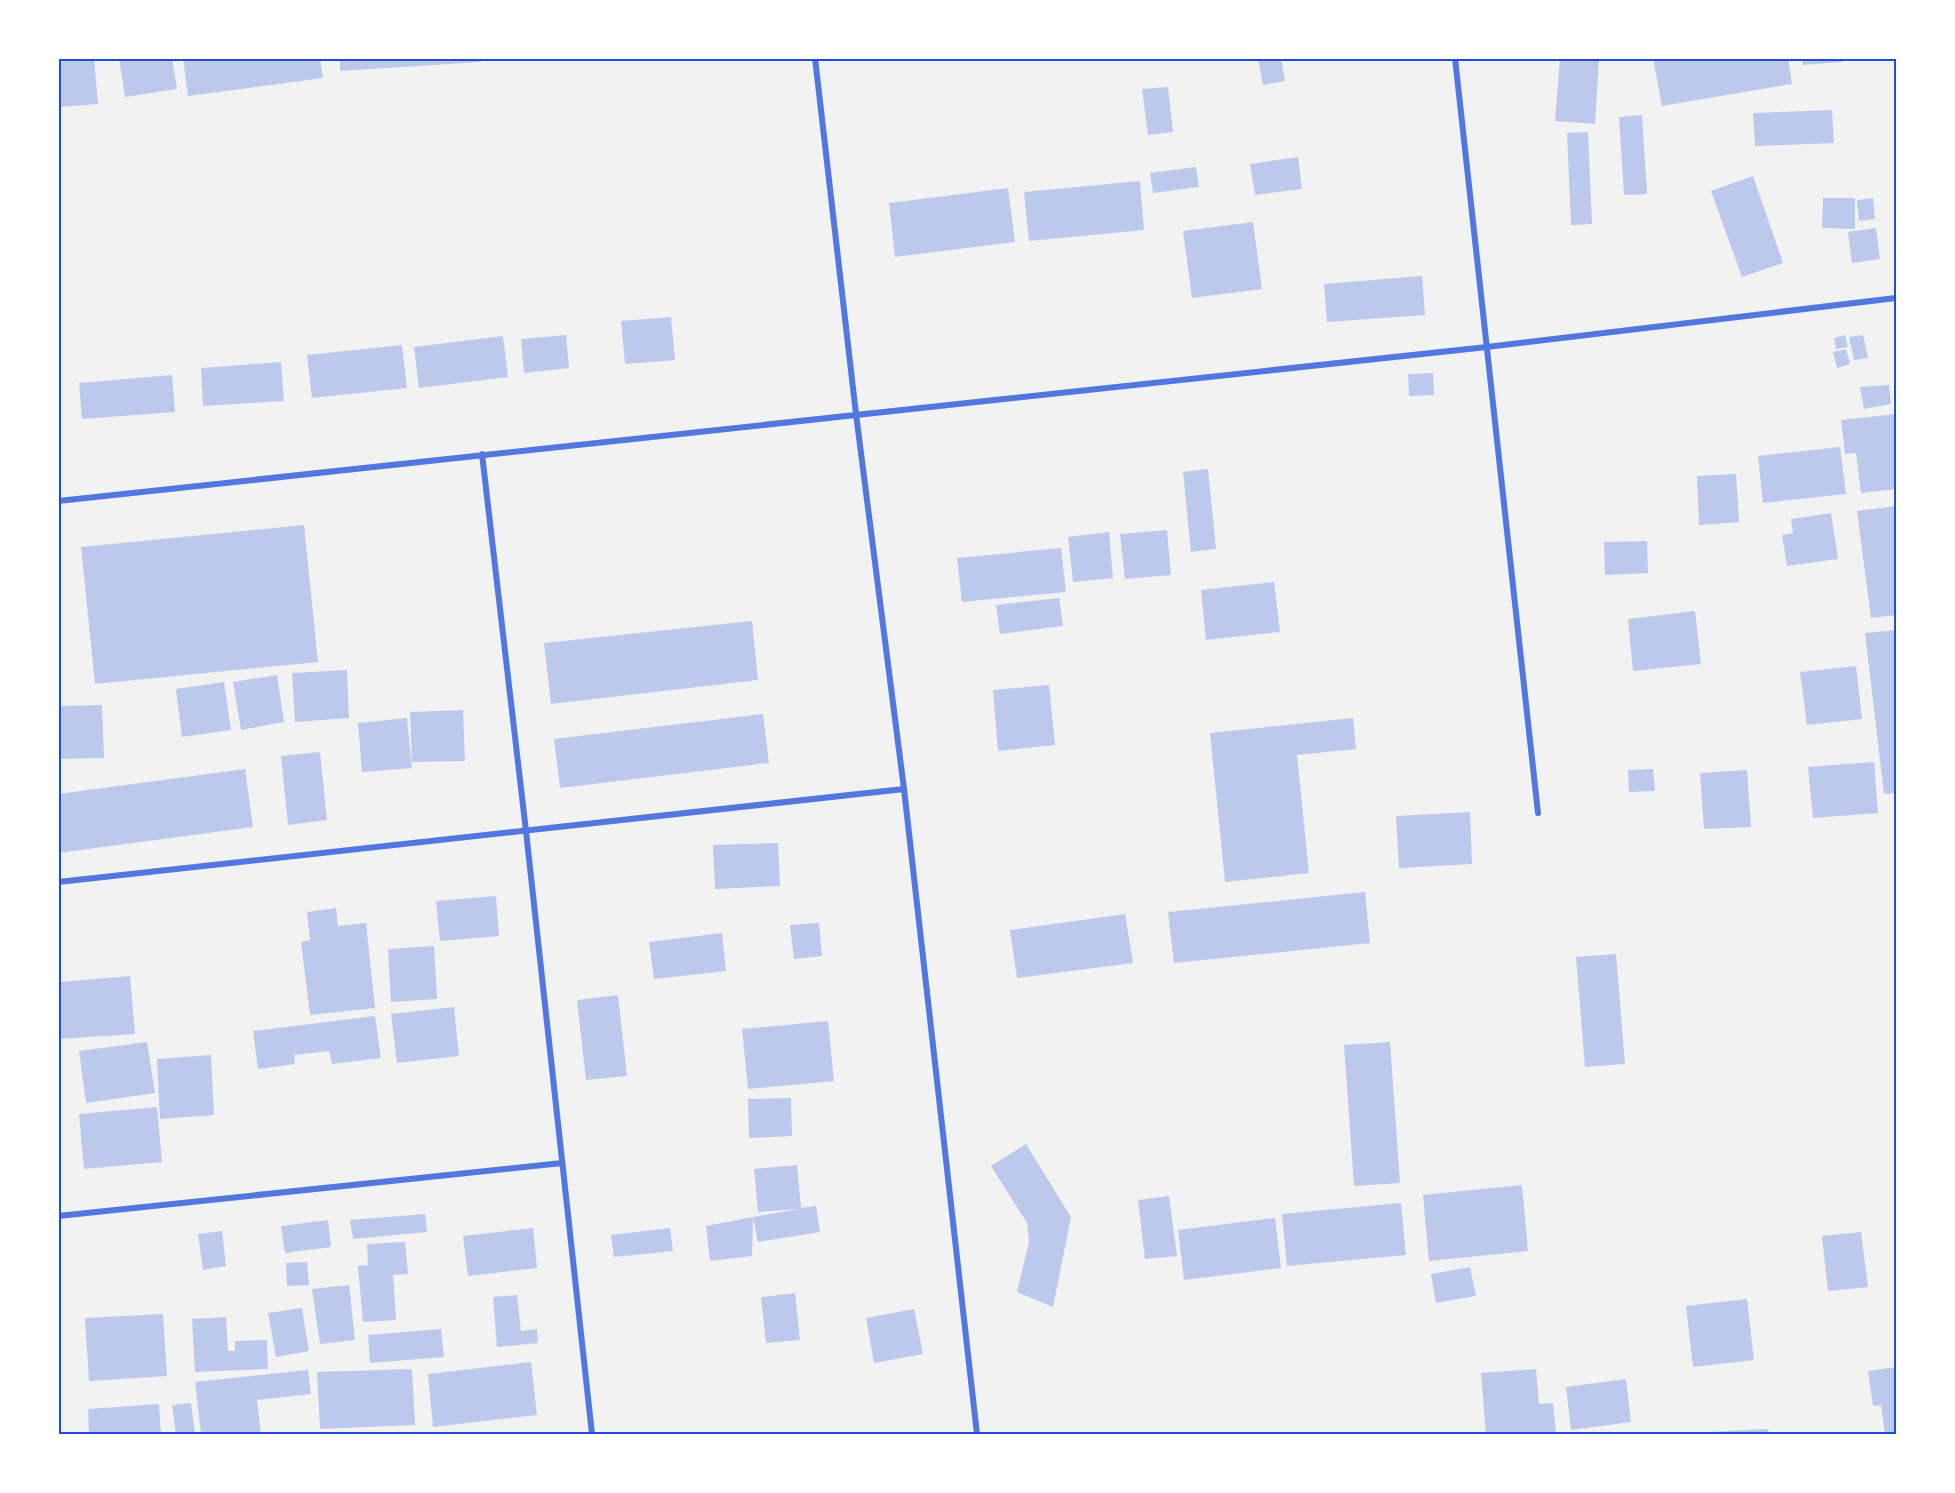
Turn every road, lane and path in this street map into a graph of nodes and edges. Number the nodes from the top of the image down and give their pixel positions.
1 (815, 58) edge
2 (1455, 58) edge
3 (1896, 298) edge
4 (1487, 347) junction
5 (855, 414) junction
6 (482, 454) junction
7 (58, 501) edge
8 (904, 789) junction
9 (1538, 813) dead end
10 (526, 831) junction
11 (58, 882) edge
12 (562, 1163) junction
13 (58, 1216) edge
14 (592, 1434) edge
15 (977, 1434) edge

1 - 5 street
2 - 4 street
3 - 4 street
4 - 5 street
4 - 9 street
5 - 6 street
5 - 8 street
6 - 7 street
6 - 10 street
8 - 10 street
8 - 15 street
10 - 11 street
10 - 12 street
12 - 13 street
12 - 14 street

